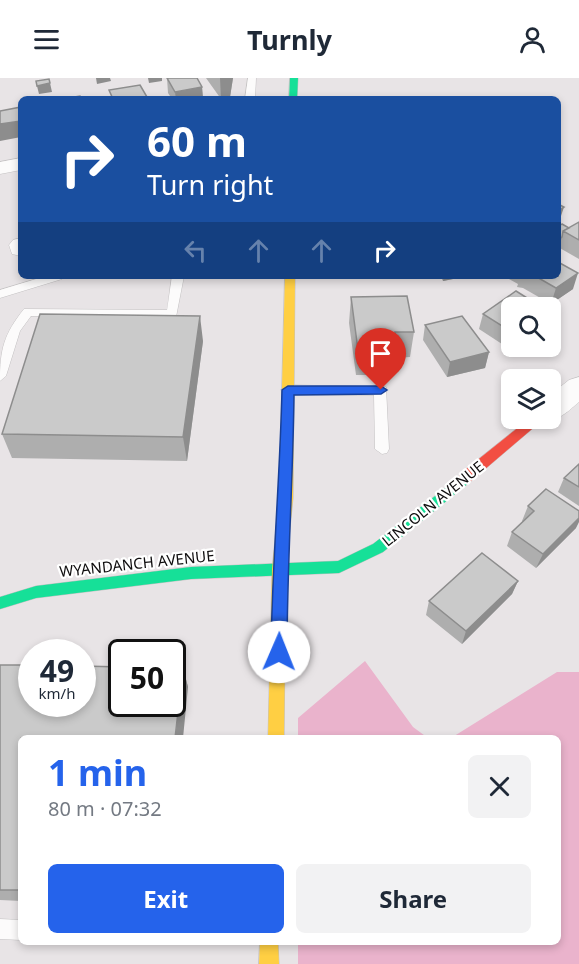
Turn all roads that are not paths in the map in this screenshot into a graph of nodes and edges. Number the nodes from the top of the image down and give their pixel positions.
1 (252, 78) edge
2 (294, 78) edge
3 (250, 96) edge
4 (293, 96) edge
5 (18, 165) edge
6 (0, 168) edge
7 (49, 279) edge
8 (178, 279) edge
9 (290, 279) edge
10 (22, 288) junction
11 (0, 294) edge
12 (28, 312) junction
13 (0, 376) edge
14 (579, 387) edge
15 (288, 390) junction
16 (561, 401) edge
17 (525, 429) edge
18 (382, 449) dead end
19 (279, 570) junction
20 (0, 603) edge
21 (276, 735) edge
22 (0, 928) edge
23 (18, 930) edge
24 (269, 945) edge
25 (268, 964) edge

1 - 3 lane
2 - 4 main road
5 - 6 street
7 - 10 lane
8 - 12 lane
9 - 15 main road
10 - 11 lane
10 - 12 lane
12 - 13 lane
14 - 16 street
15 - 18 lane
15 - 19 main road
17 - 19 main road, LINCOLN AVENUE
19 - 20 main road, WYANDANCH AVENUE
19 - 21 main road
22 - 23 lane
24 - 25 main road

